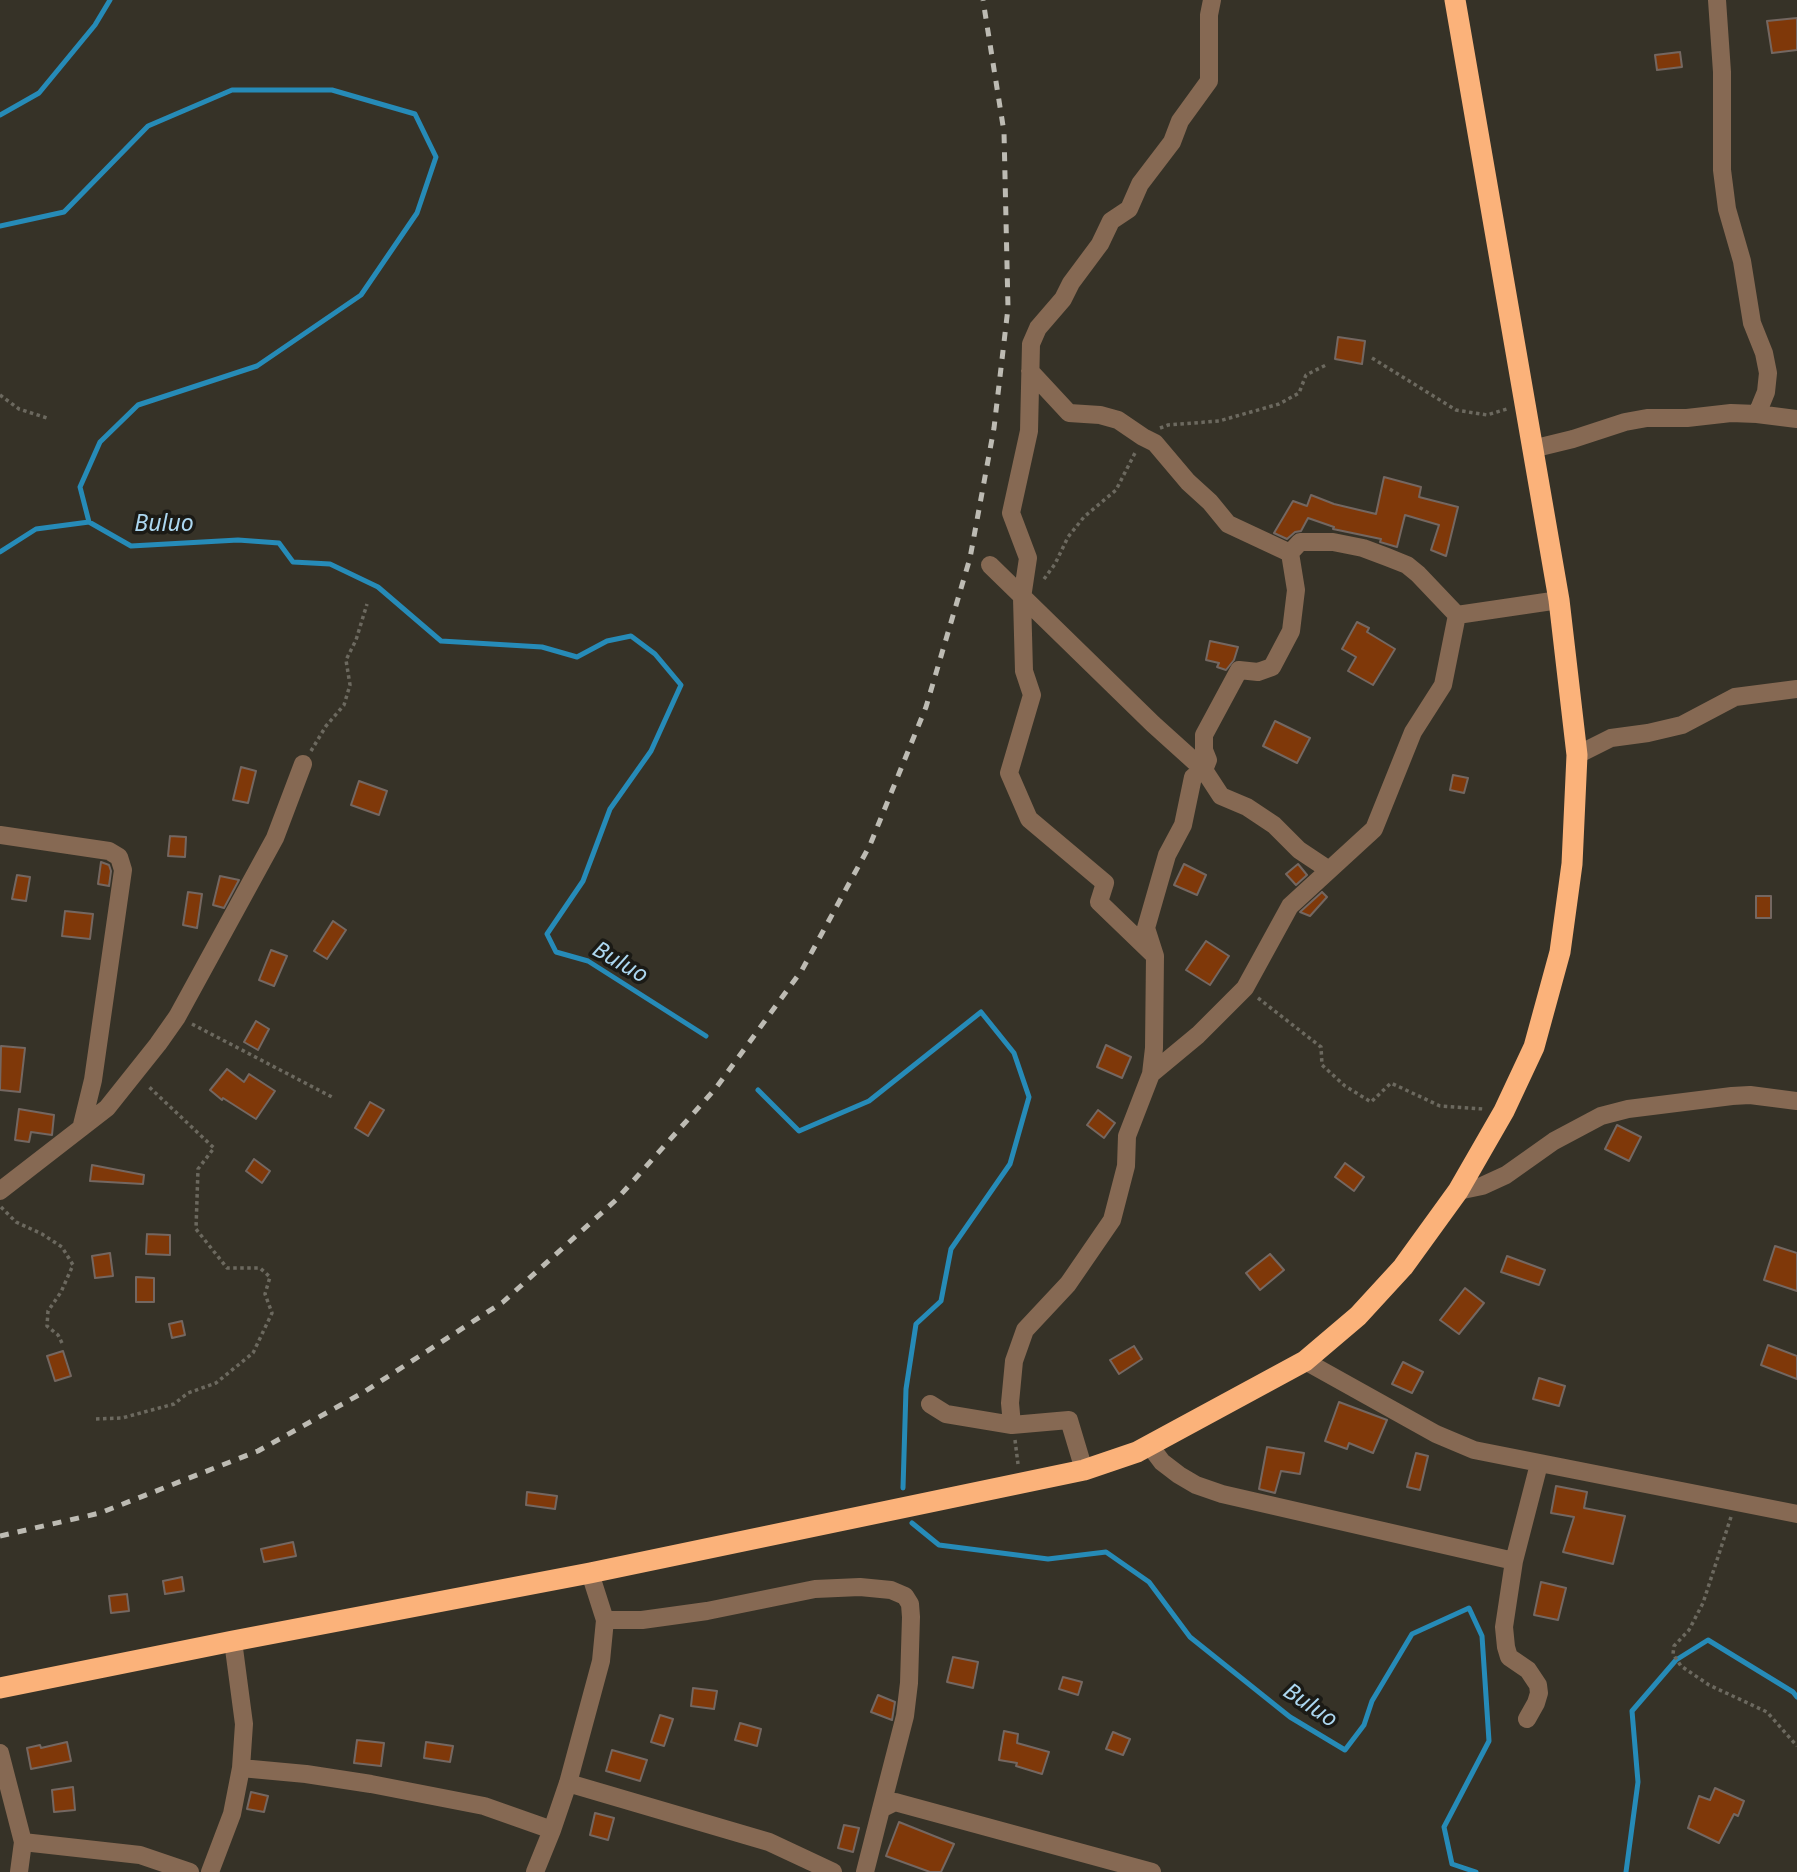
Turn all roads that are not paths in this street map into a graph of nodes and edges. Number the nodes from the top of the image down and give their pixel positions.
1 (1212, 0) edge
2 (1455, 0) edge
3 (1717, 0) edge
4 (1030, 371) junction
5 (1757, 414) junction
6 (1792, 422) edge
7 (1532, 449) junction
8 (1290, 553) junction
9 (990, 565) dead end
10 (1022, 598) junction
11 (1559, 600) junction
12 (1457, 615) junction
13 (1797, 689) edge
14 (1577, 755) junction
15 (303, 764) road end
16 (1204, 770) junction
17 (0, 835) edge
18 (1329, 870) junction
19 (1155, 956) junction
20 (1151, 1074) junction
21 (1797, 1101) edge
22 (82, 1125) junction
23 (0, 1191) edge
24 (1458, 1191) junction
25 (1306, 1361) junction
26 (930, 1404) dead end
27 (1012, 1425) junction
28 (1150, 1446) junction
29 (1539, 1464) junction
30 (1084, 1470) junction
31 (1797, 1514) edge
32 (1514, 1561) junction
33 (590, 1573) junction
34 (605, 1620) junction
35 (233, 1641) junction
36 (0, 1688) edge
37 (1527, 1718) dead end
38 (0, 1753) edge
39 (241, 1768) junction
40 (568, 1783) junction
41 (881, 1809) junction
42 (8, 1813) edge
43 (552, 1830) junction
44 (23, 1842) junction
45 (19, 1872) edge
46 (190, 1872) edge
47 (210, 1872) edge
48 (535, 1872) edge
49 (833, 1872) edge
50 (865, 1872) edge
51 (1152, 1872) edge

1 - 4 street
2 - 7 highway
3 - 5 street
4 - 8 street
4 - 10 street
5 - 6 street
5 - 7 street
7 - 11 highway
8 - 12 street
8 - 16 street
9 - 10 street
10 - 16 street
10 - 19 street
11 - 12 street
11 - 14 highway
12 - 18 street
13 - 14 street
14 - 24 highway
15 - 22 street
16 - 18 street
16 - 19 street
17 - 22 street
18 - 20 street
19 - 20 street
20 - 27 street
21 - 24 street
22 - 23 street
24 - 25 highway
25 - 28 highway
25 - 29 street
26 - 27 street
27 - 30 street
28 - 30 highway
28 - 32 street
29 - 31 street
29 - 32 street
30 - 33 highway
32 - 37 street
33 - 34 street
33 - 35 highway
34 - 40 street
34 - 41 street
35 - 36 highway
35 - 39 street
38 - 42 street
39 - 43 street
39 - 47 street
40 - 43 street
40 - 49 street
41 - 50 street
41 - 51 street
42 - 44 street
43 - 48 street
44 - 45 street
44 - 46 street

